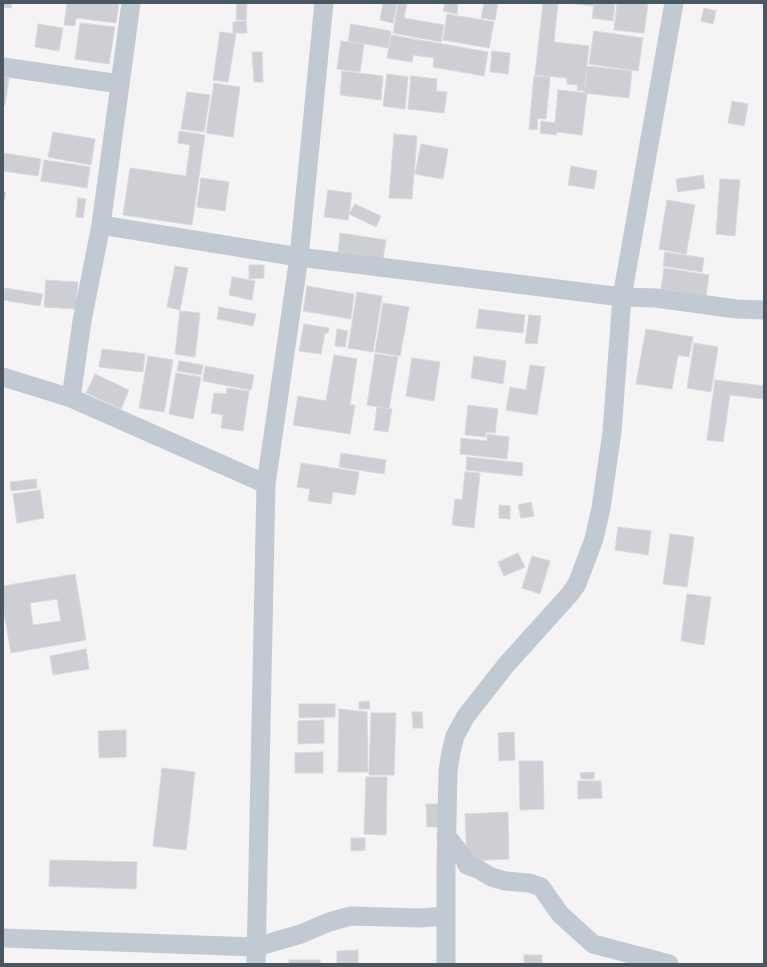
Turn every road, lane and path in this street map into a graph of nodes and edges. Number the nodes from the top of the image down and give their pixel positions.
1 (131, 3) edge
2 (324, 3) edge
3 (674, 3) edge
4 (3, 67) edge
5 (120, 84) junction
6 (101, 225) junction
7 (299, 257) junction
8 (622, 297) junction
9 (764, 310) edge
10 (3, 377) edge
11 (71, 398) junction
12 (266, 484) junction
13 (446, 835) junction
14 (445, 916) junction
15 (3, 938) edge
16 (256, 956) edge
17 (630, 958) edge
18 (446, 964) edge
19 (669, 964) edge

1 - 5 street
2 - 7 street
3 - 8 street
4 - 5 street
5 - 6 street
6 - 7 street
6 - 11 street
7 - 8 street
7 - 12 street
8 - 9 street
8 - 13 street
10 - 11 street
11 - 12 street
12 - 16 street
13 - 14 street
13 - 17 street
14 - 16 street
14 - 18 street
15 - 16 street
17 - 19 street

